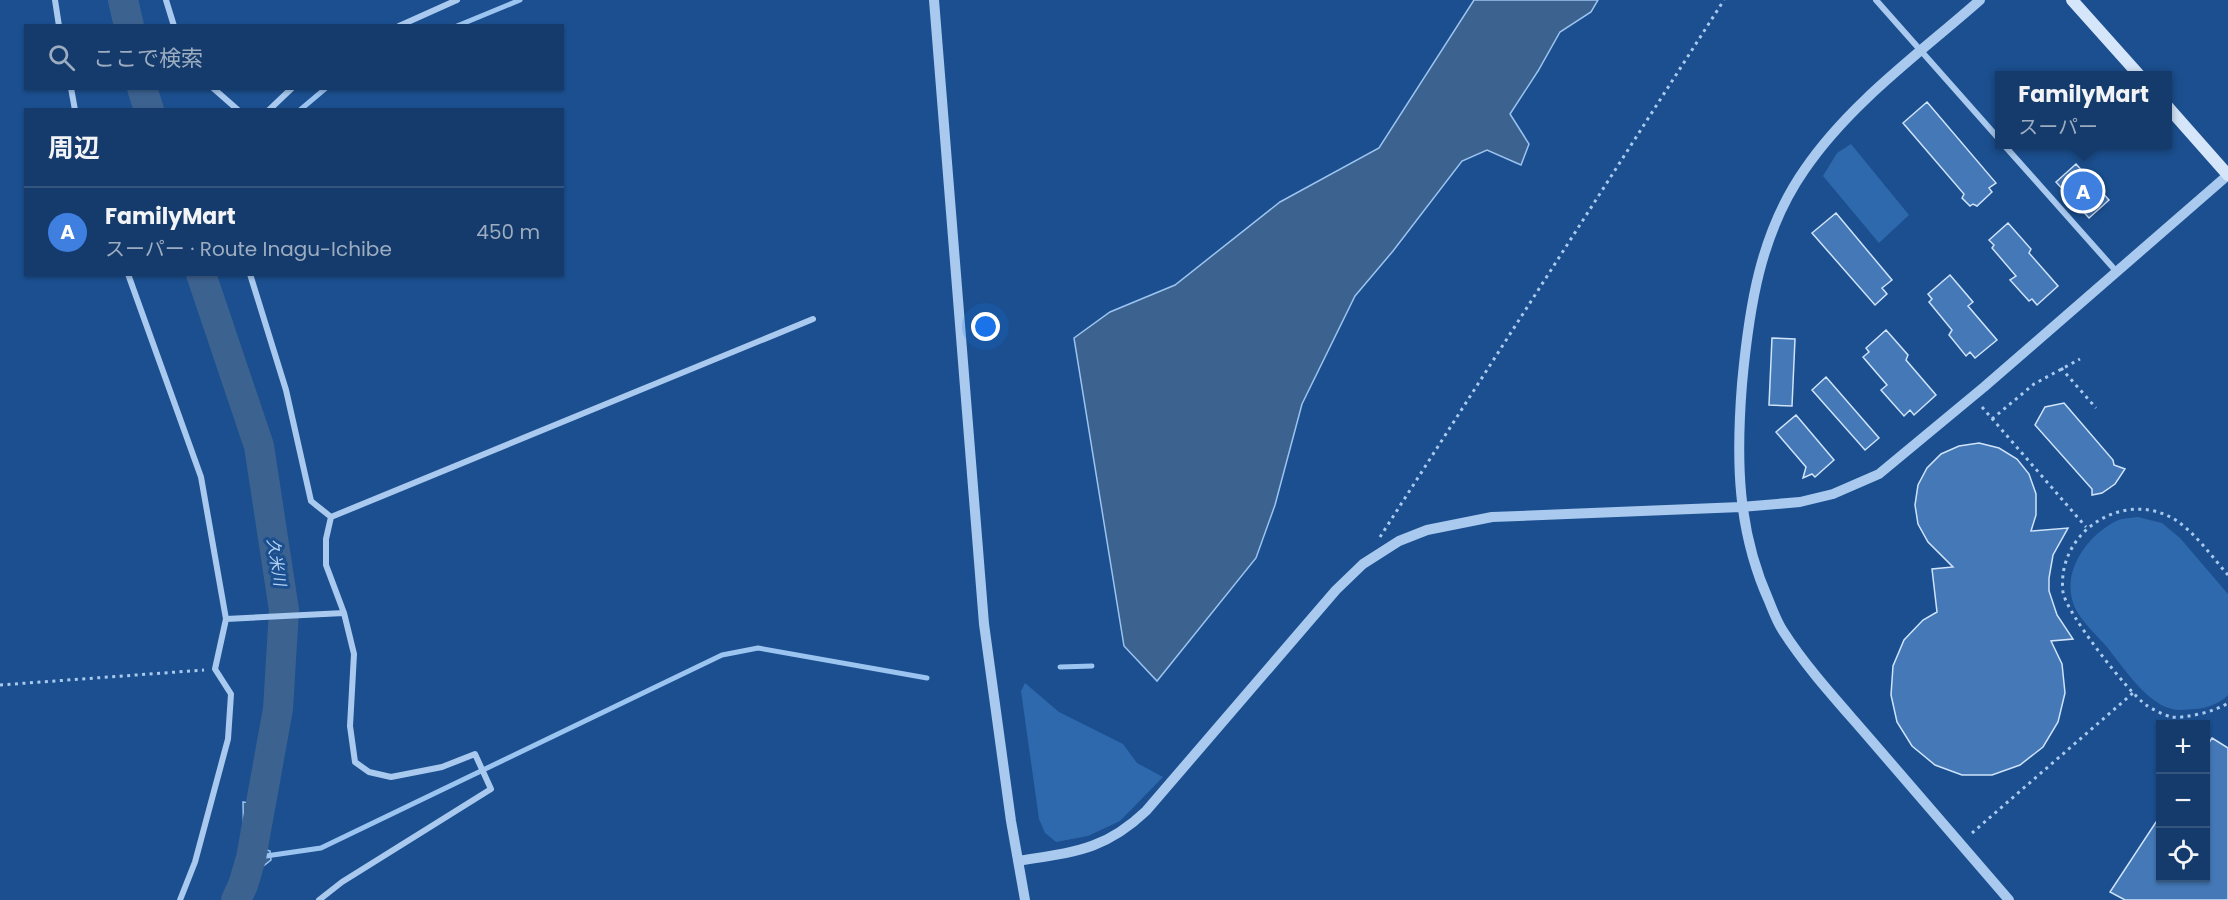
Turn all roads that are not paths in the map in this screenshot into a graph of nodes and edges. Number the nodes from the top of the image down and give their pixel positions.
1 (56, 0) edge
2 (166, 0) edge
3 (457, 0) edge
4 (934, 0) edge
5 (1876, 0) edge
6 (1980, 0) edge
7 (2072, 0) edge
8 (59, 24) edge
9 (173, 24) edge
10 (403, 24) edge
11 (1921, 52) junction
12 (2136, 71) edge
13 (71, 90) edge
14 (215, 90) edge
15 (290, 90) edge
16 (75, 108) edge
17 (236, 108) edge
18 (271, 108) edge
19 (2172, 112) edge
20 (1995, 135) edge
21 (2008, 149) edge
22 (2228, 175) edge
23 (2116, 271) junction
24 (129, 276) edge
25 (251, 276) edge
26 (813, 319) dead end
27 (1742, 507) junction
28 (331, 517) junction
29 (344, 613) junction
30 (226, 619) junction
31 (1018, 861) junction
32 (180, 900) edge
33 (320, 900) edge
34 (1025, 900) edge
35 (2010, 900) edge

1 - 8 street
2 - 9 street
3 - 10 street
4 - 31 street
5 - 11 street
6 - 11 street
7 - 12 main road
11 - 20 street
11 - 27 street
13 - 16 street
14 - 17 street
15 - 18 street
19 - 22 main road
21 - 23 street
22 - 23 street
23 - 27 street
24 - 30 street
25 - 28 street
26 - 28 street
27 - 31 street
27 - 35 street
28 - 29 street
29 - 30 street
29 - 33 street
30 - 32 street
31 - 34 street

